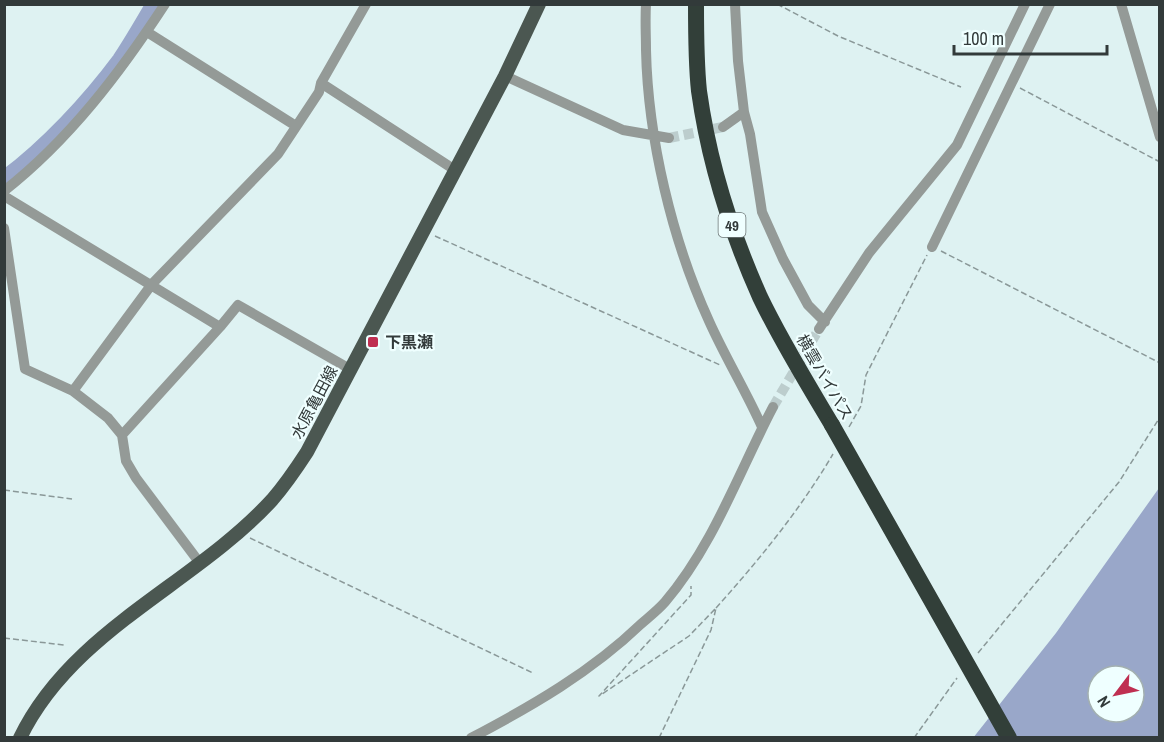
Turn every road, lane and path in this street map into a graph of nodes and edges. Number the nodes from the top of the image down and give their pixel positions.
1 (165, 4) edge
2 (366, 4) edge
3 (539, 4) edge
4 (646, 4) edge
5 (696, 4) edge
6 (735, 4) edge
7 (777, 4) edge
8 (1024, 4) edge
9 (1050, 4) edge
10 (1121, 4) edge
11 (147, 32) junction
12 (505, 76) junction
13 (321, 83) junction
14 (1011, 84) junction
15 (961, 87) dead end
16 (744, 112) junction
17 (296, 126) junction
18 (723, 127) tunnel mouth
19 (653, 135) junction
20 (1160, 137) edge
21 (669, 138) tunnel mouth
22 (1160, 162) edge
23 (455, 170) junction
24 (4, 191) edge
25 (4, 196) edge
26 (4, 228) edge
27 (423, 230) junction
28 (932, 247) junction
29 (152, 284) junction
30 (220, 327) junction
31 (1160, 363) edge
32 (730, 364) junction
33 (350, 369) junction
34 (73, 391) junction
35 (773, 407) tunnel mouth
36 (1160, 417) edge
37 (849, 426) dead end
38 (762, 427) junction
39 (122, 435) junction
40 (837, 446) dead end
41 (4, 490) edge
42 (72, 499) dead end
43 (239, 532) junction
44 (199, 562) junction
45 (692, 584) dead end
46 (717, 608) junction
47 (4, 638) edge
48 (64, 645) dead end
49 (974, 658) dead end
50 (533, 673) dead end
51 (959, 675) dead end
52 (20, 738) edge
53 (471, 738) edge
54 (659, 738) edge
55 (914, 738) edge
56 (1009, 738) edge

1 - 11 street
2 - 13 street
3 - 12 main road, 水原亀田線
4 - 19 street
5 - 56 highway, 横雲バイパス / 49, bridge
6 - 16 street
7 - 15 path
8 - 16 street
9 - 14 street
10 - 20 street
11 - 17 street
11 - 24 street
12 - 19 street
12 - 23 main road, 水原亀田線
13 - 17 street
13 - 23 street
14 - 22 path
14 - 28 street
16 - 18 street
17 - 29 street
19 - 21 street
19 - 32 street
23 - 27 main road, 水原亀田線
25 - 29 street
26 - 34 street
27 - 32 path
27 - 33 main road, 水原亀田線
28 - 31 path
28 - 37 path
29 - 30 street
29 - 34 street
30 - 33 street
30 - 39 street
32 - 38 street
33 - 43 main road, 水原亀田線
34 - 39 street
35 - 38 street
36 - 49 path
38 - 53 street
39 - 44 street
40 - 46 path
41 - 42 path
43 - 44 main road, 水原亀田線
43 - 50 path
44 - 52 main road, 水原亀田線
45 - 46 path
46 - 54 path
47 - 48 path
51 - 55 path

